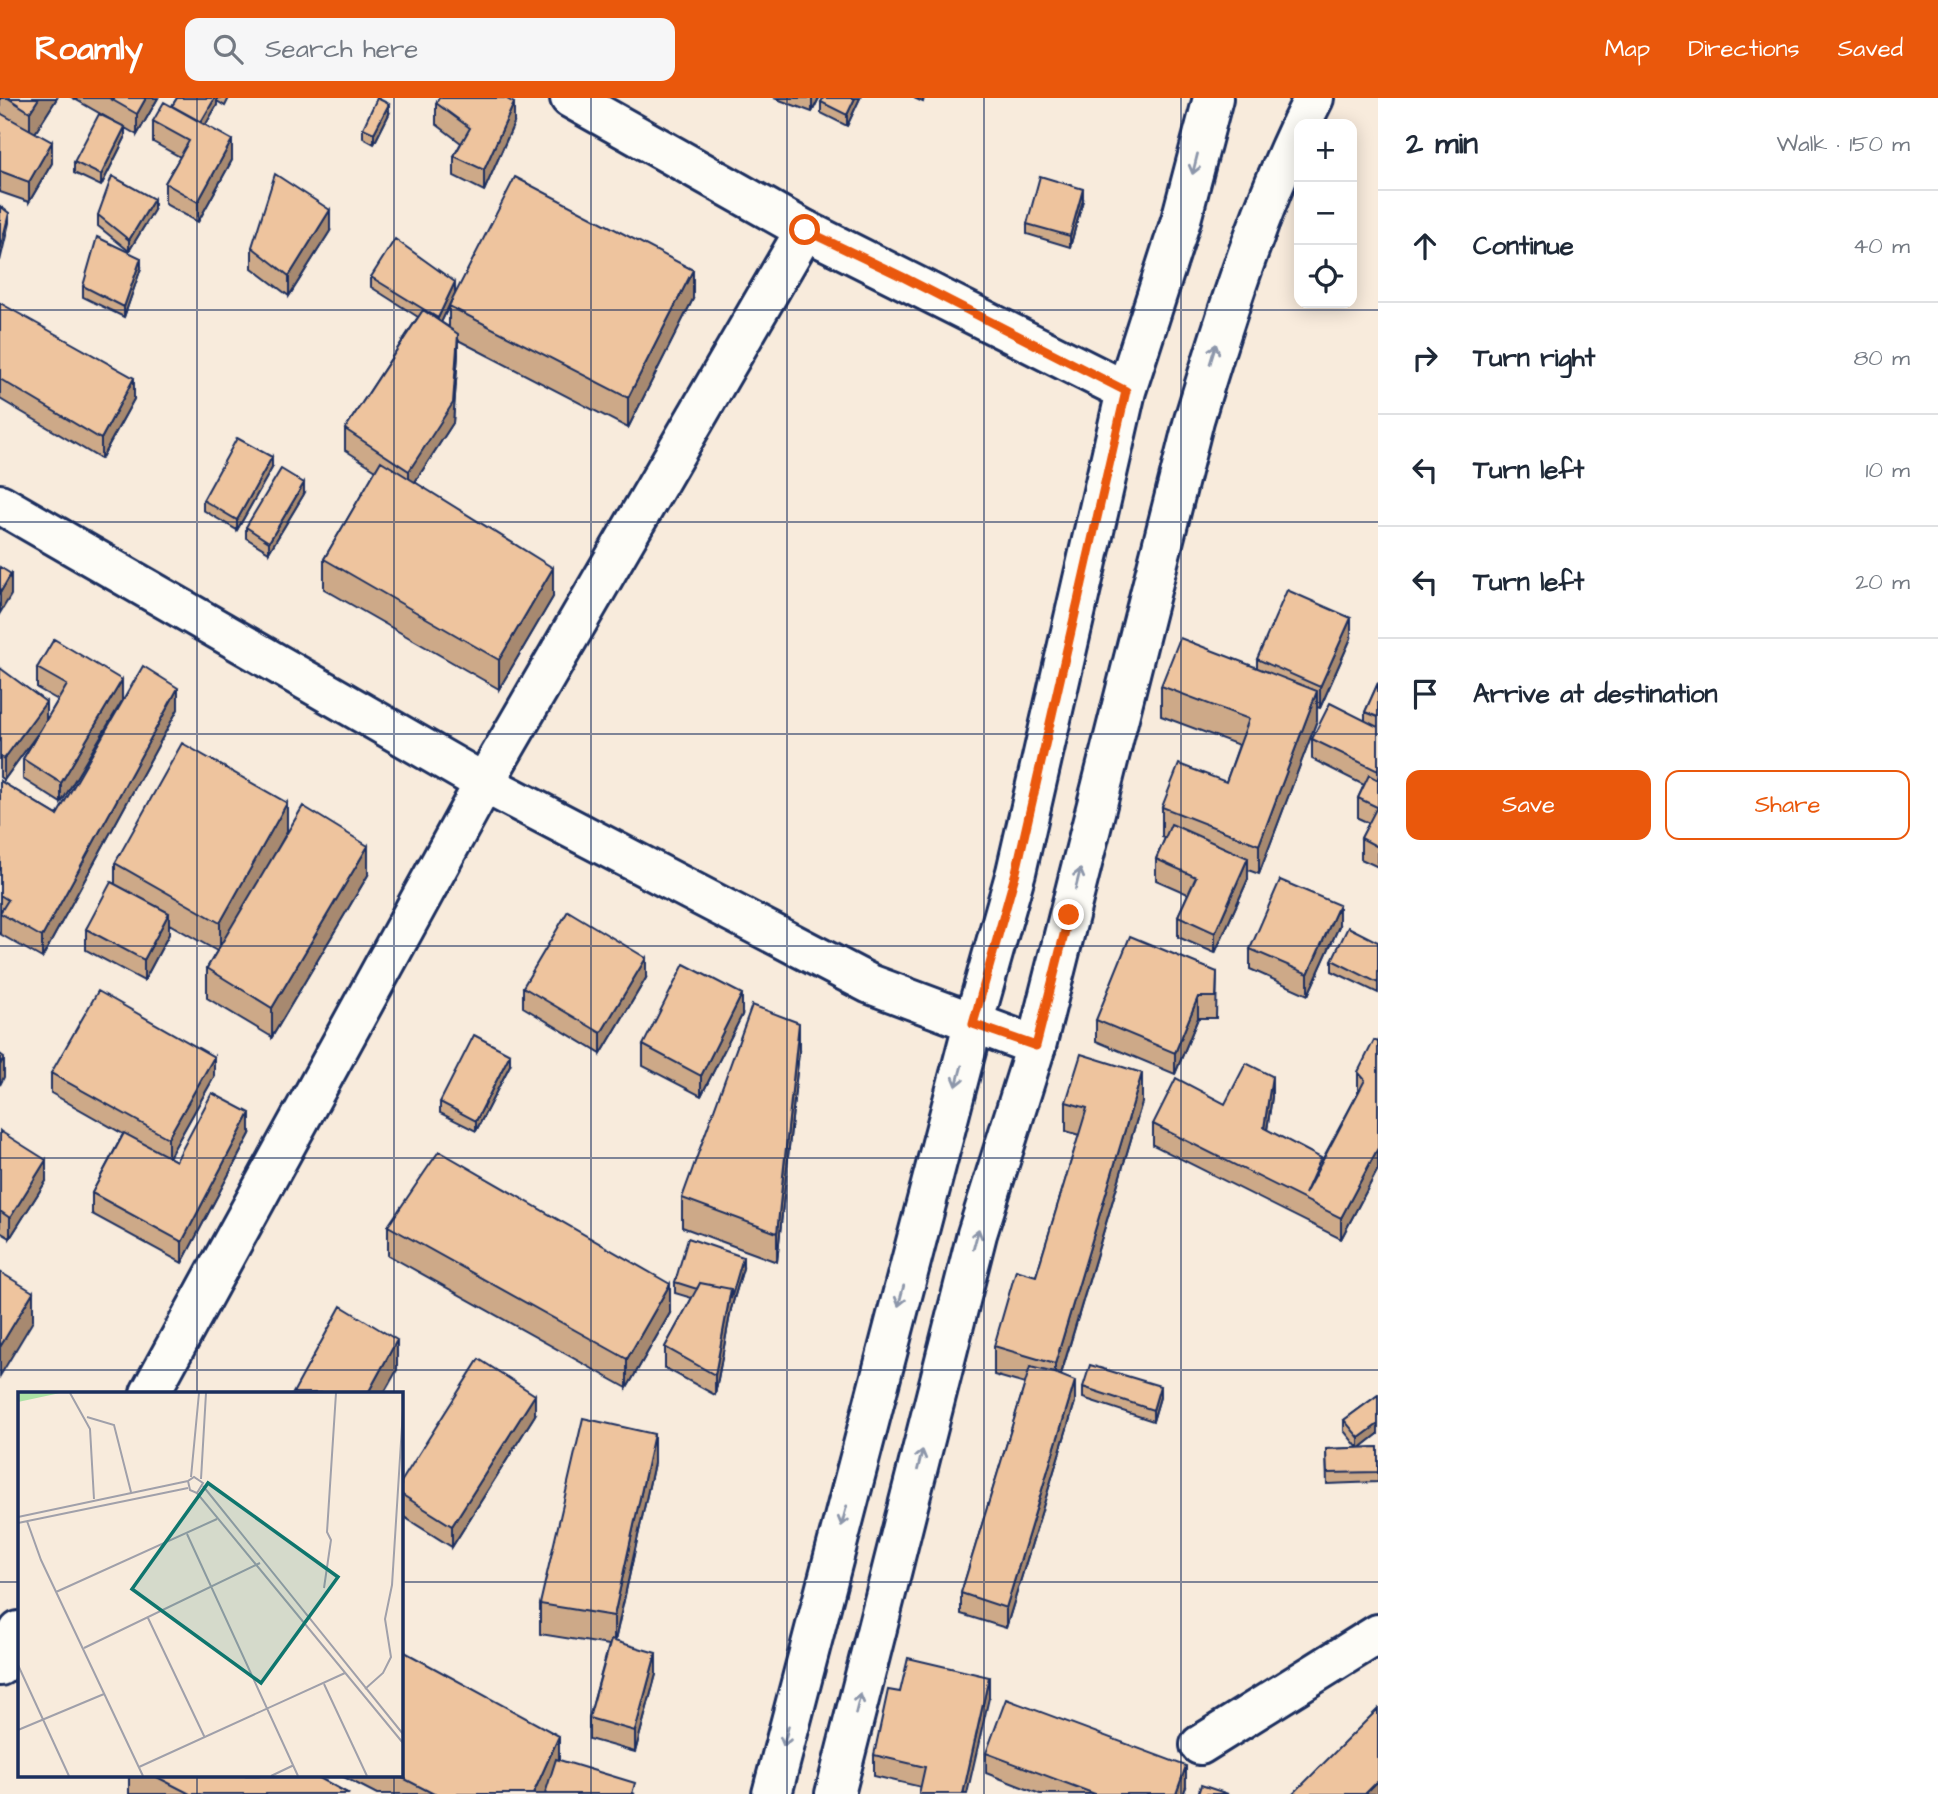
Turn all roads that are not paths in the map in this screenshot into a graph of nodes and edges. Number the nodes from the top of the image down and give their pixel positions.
1 (570, 98) edge
2 (1213, 98) edge
3 (1314, 98) edge
4 (1304, 119) edge
5 (1294, 139) edge
6 (805, 230) junction
7 (1126, 391) junction
8 (0, 504) edge
9 (484, 783) junction
10 (973, 1024) junction
11 (1036, 1046) junction
12 (151, 1392) edge
13 (18, 1633) edge
14 (1378, 1634) edge
15 (0, 1666) edge
16 (1200, 1745) dead end
17 (772, 1794) edge
18 (835, 1794) edge

1 - 6 street
2 -> 7 street
3 - 4 street
11 -> 5 street
6 - 7 street
6 - 9 street
7 - 10 street
8 - 9 street
9 - 10 street
9 - 12 street
10 - 11 street
10 -> 17 street
18 -> 11 street
13 - 15 street
14 - 16 street

